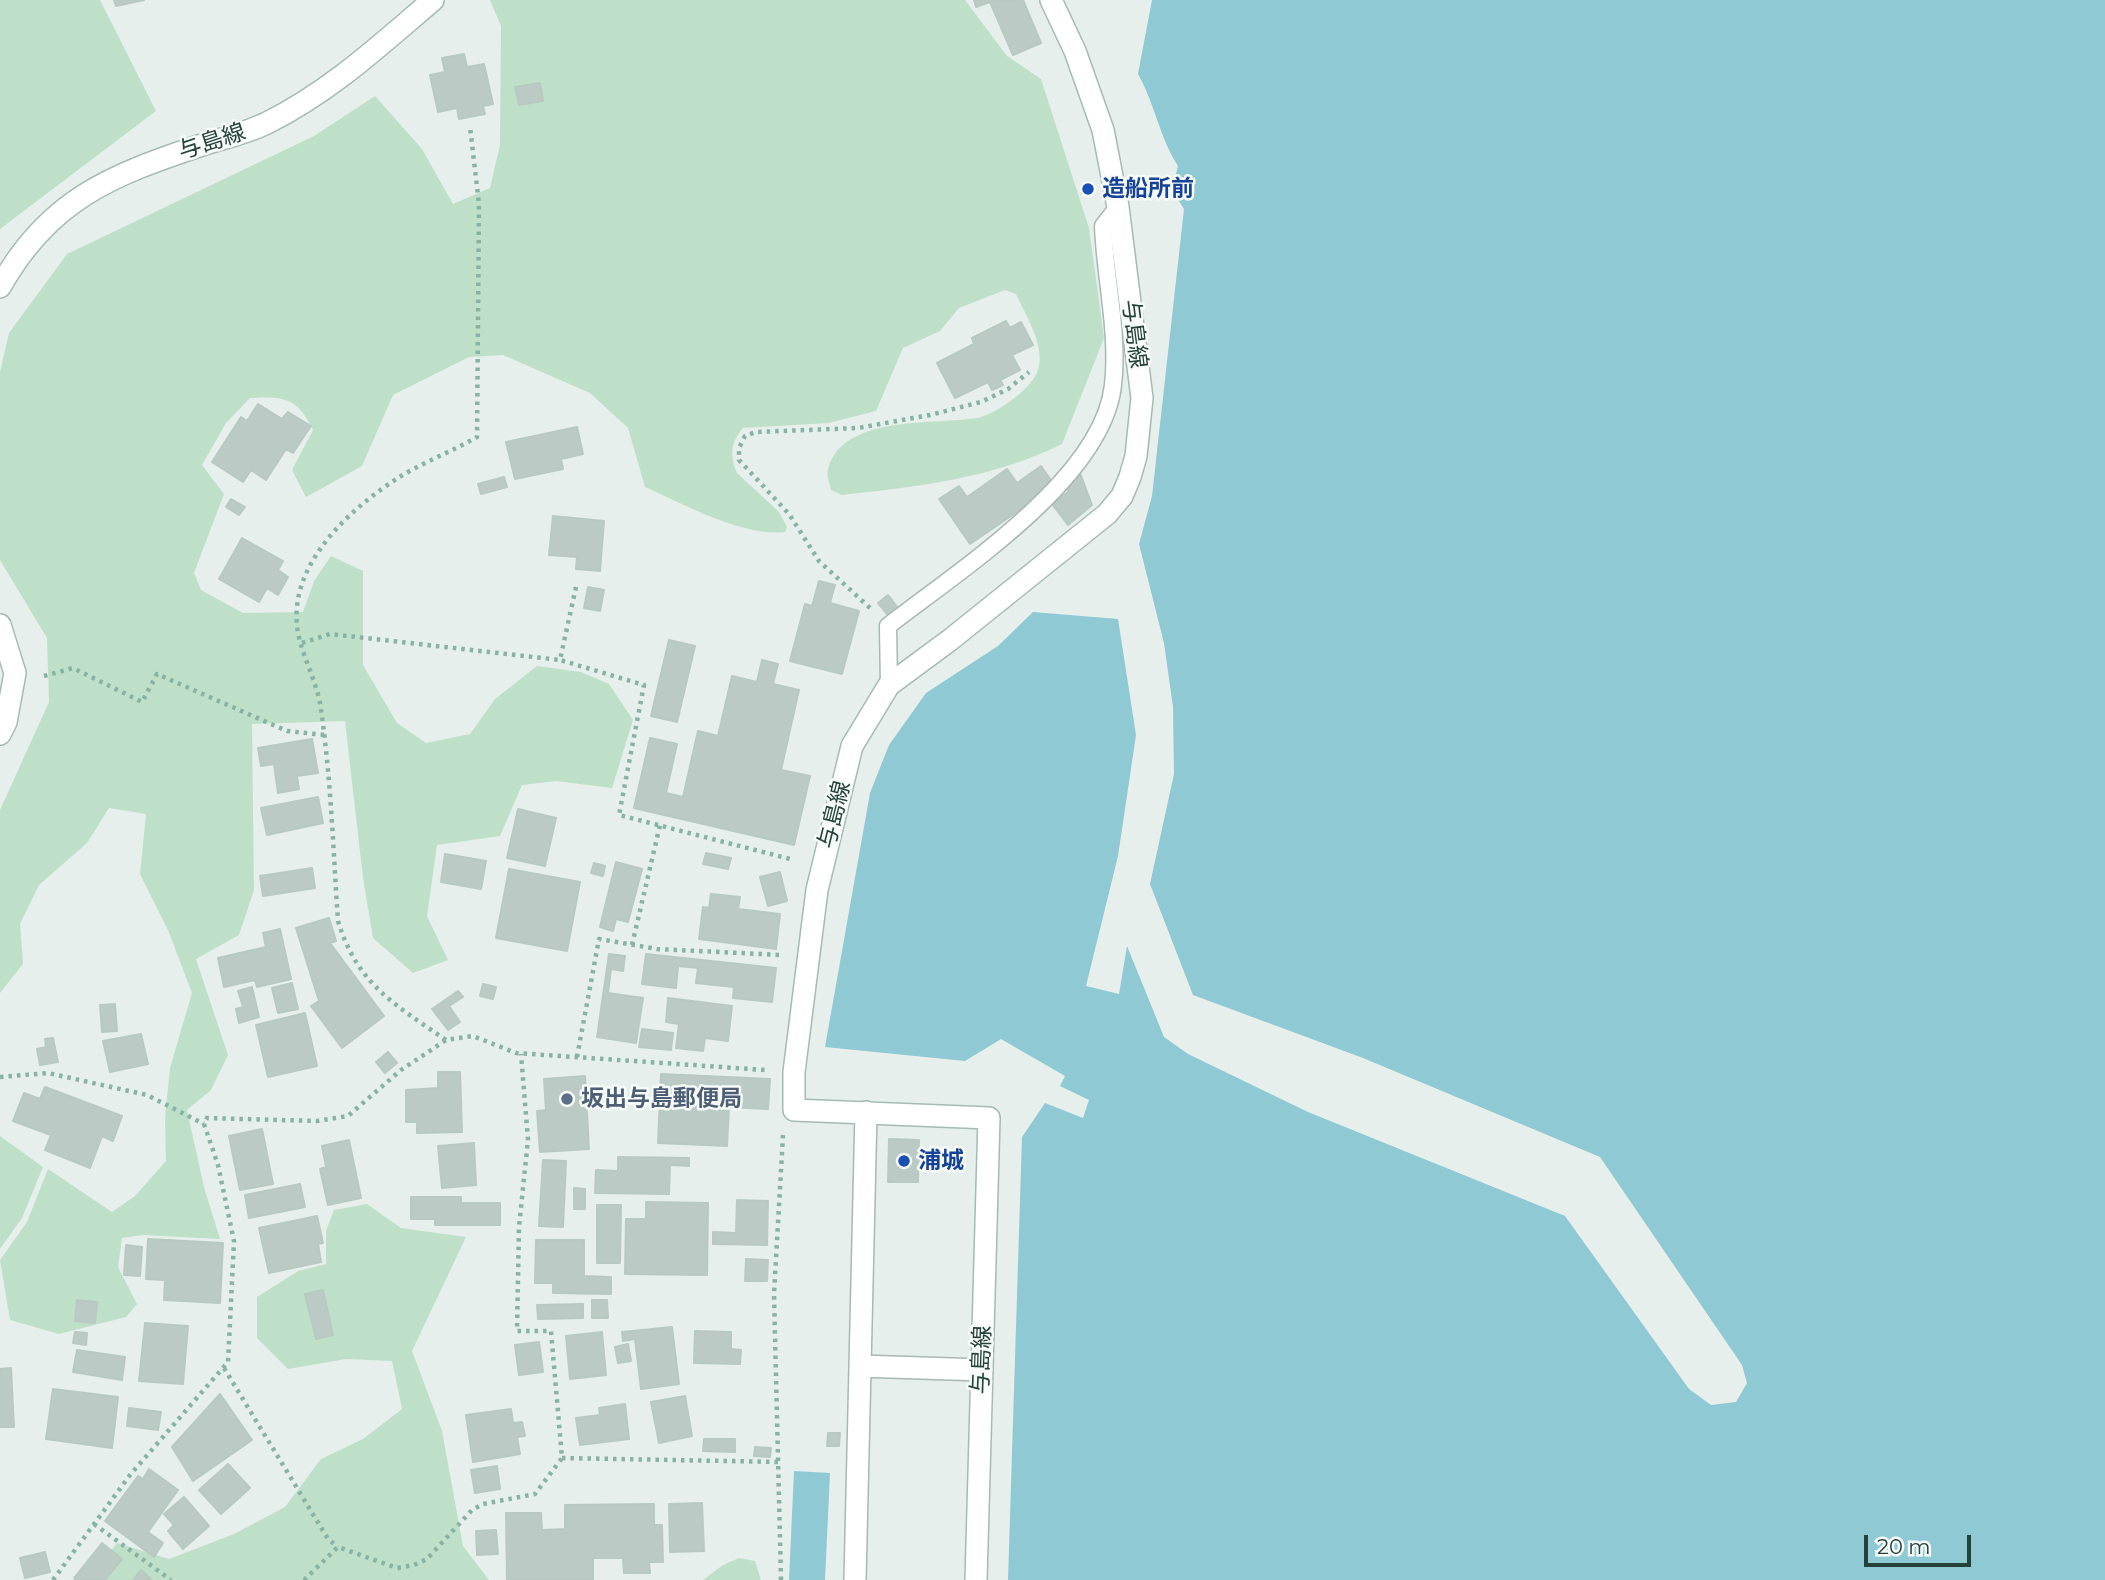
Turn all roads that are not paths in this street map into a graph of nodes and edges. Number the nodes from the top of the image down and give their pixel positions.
1 (433, 0) edge
2 (1051, 0) edge
3 (1118, 206) junction
4 (0, 287) edge
5 (0, 625) edge
6 (889, 685) junction
7 (0, 734) edge
8 (866, 1112) junction
9 (860, 1366) junction
10 (982, 1370) junction
11 (855, 1580) edge
12 (976, 1580) edge

1 - 4 main road, 与島線
2 - 3 main road, 与島線
3 - 6 lane
3 - 6 main road, 与島線
5 - 7 main road
6 - 8 main road, 与島線
8 - 9 main road
8 - 10 main road, 与島線
9 - 10 main road
9 - 11 main road
10 - 12 main road, 与島線

